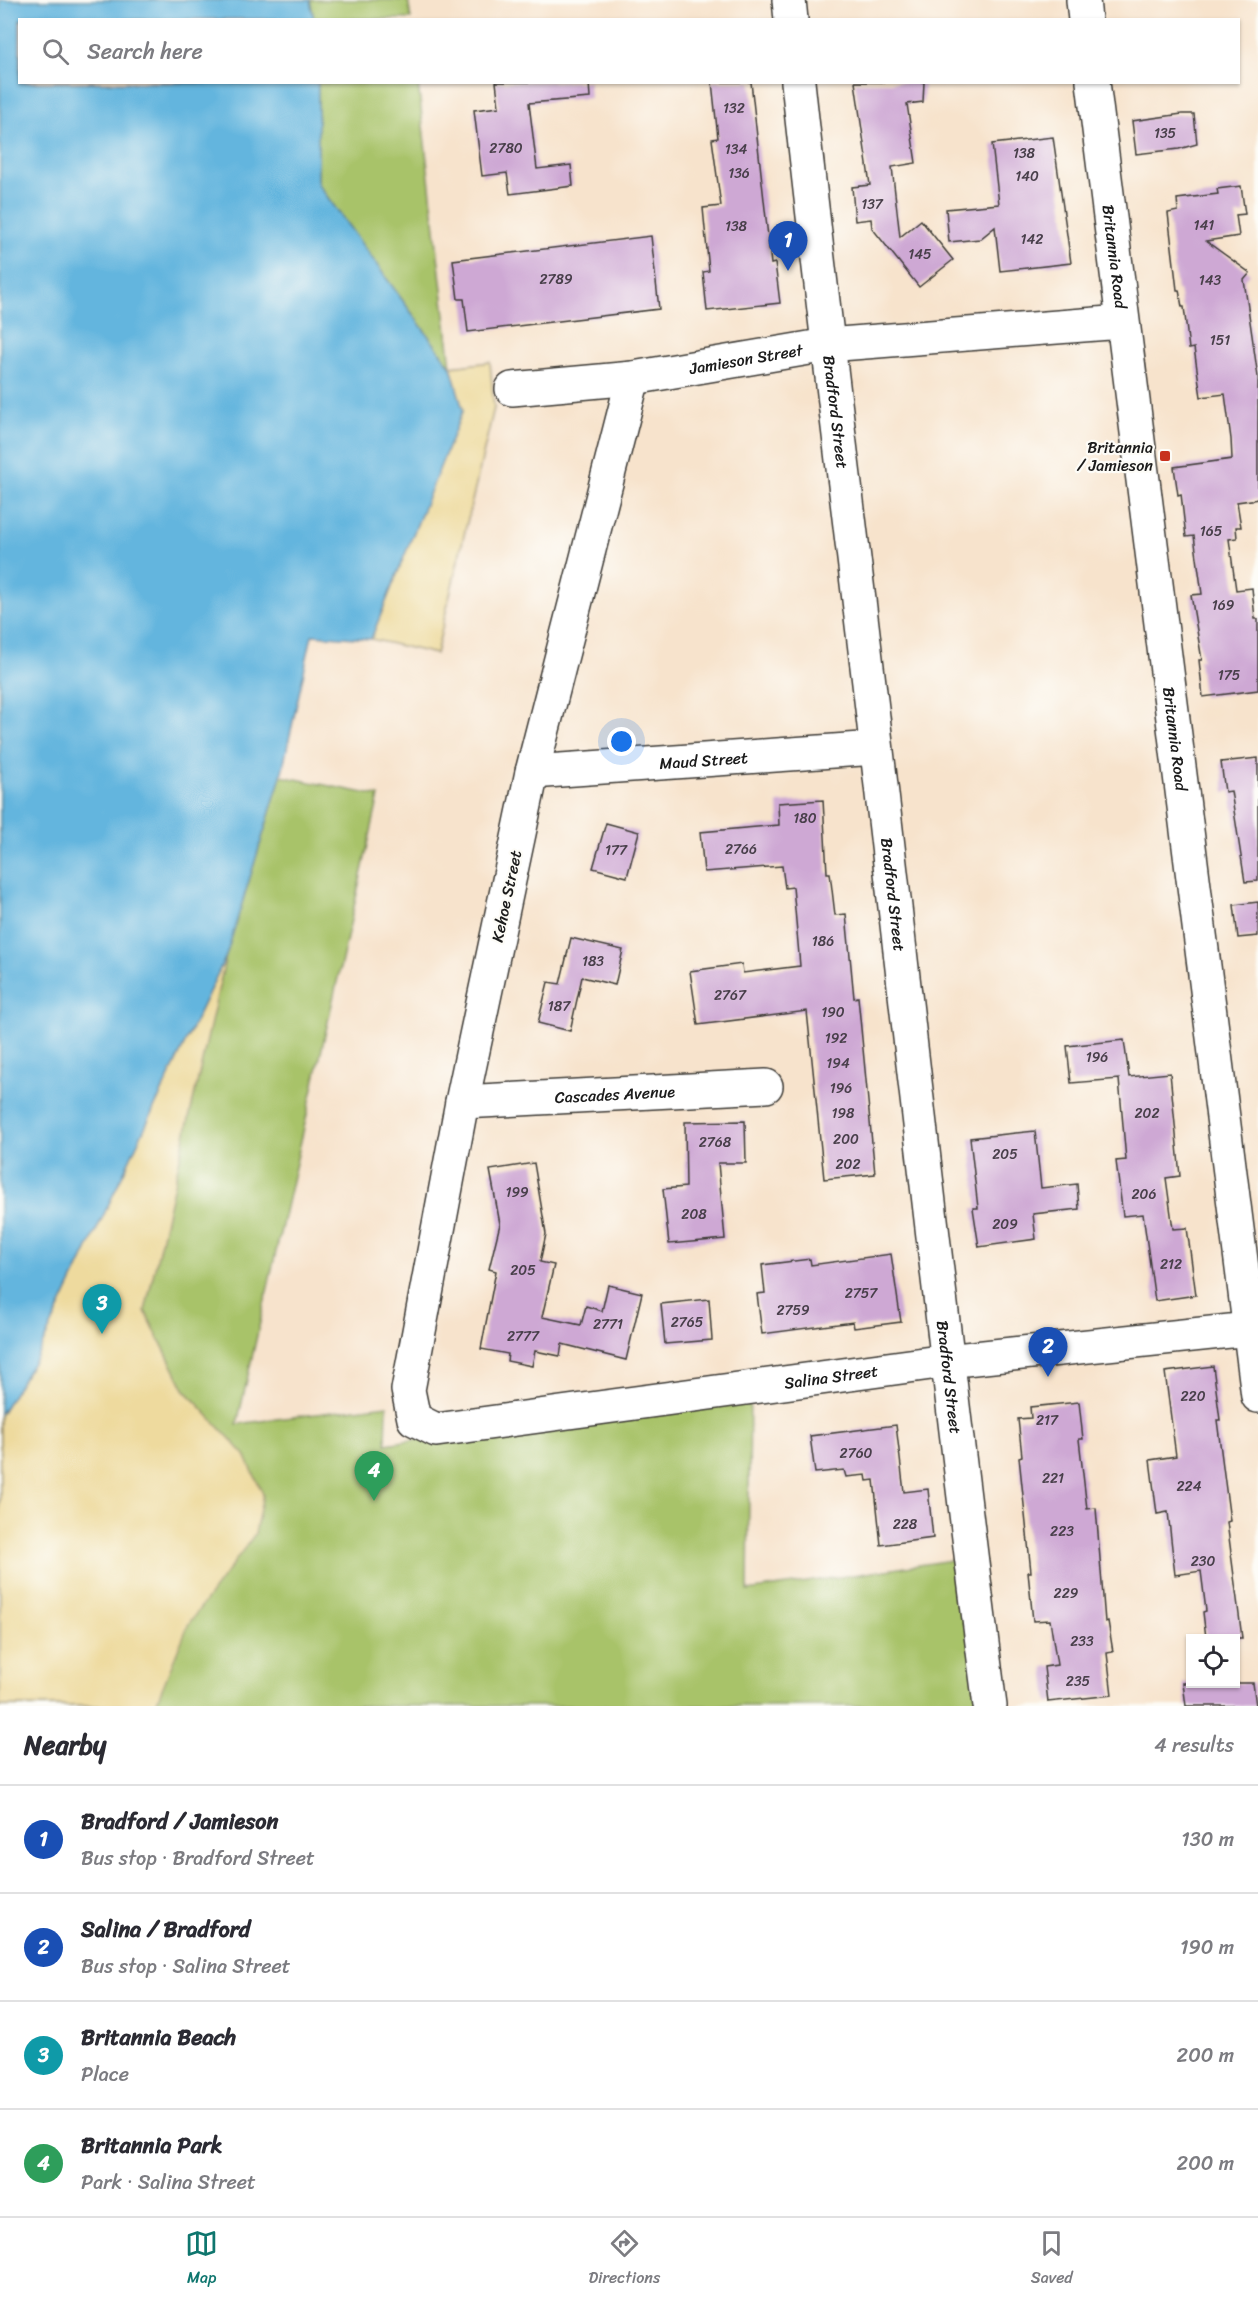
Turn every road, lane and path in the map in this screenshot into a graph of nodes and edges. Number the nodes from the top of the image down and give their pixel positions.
1 (789, 0) edge
2 (1083, 0) edge
3 (791, 18) edge
4 (1085, 18) edge
5 (798, 84) edge
6 (1093, 84) edge
7 (1122, 322) junction
8 (827, 345) junction
9 (633, 378) junction
10 (512, 389) dead end
11 (876, 748) junction
12 (532, 772) junction
13 (766, 1086) dead end
14 (462, 1102) junction
15 (1249, 1329) junction
16 (946, 1361) junction
17 (1258, 1396) edge
18 (414, 1419) joint
19 (990, 1706) edge

1 - 3 street
2 - 4 street
5 - 8 street, Bradford Street
6 - 7 street, Britannia Road
7 - 8 street, Jamieson Street
7 - 15 street, Britannia Road
8 - 9 street, Jamieson Street
8 - 11 street, Bradford Street
9 - 10 street, Jamieson Street
9 - 12 street, Kehoe Street
11 - 12 street, Maud Street
11 - 16 street, Bradford Street
12 - 14 street, Kehoe Street
13 - 14 street, Cascades Avenue
14 - 18 street, Kehoe Street
15 - 16 street, Salina Street
15 - 17 street, Britannia Road
16 - 18 street, Salina Street
16 - 19 street, Bradford Street

